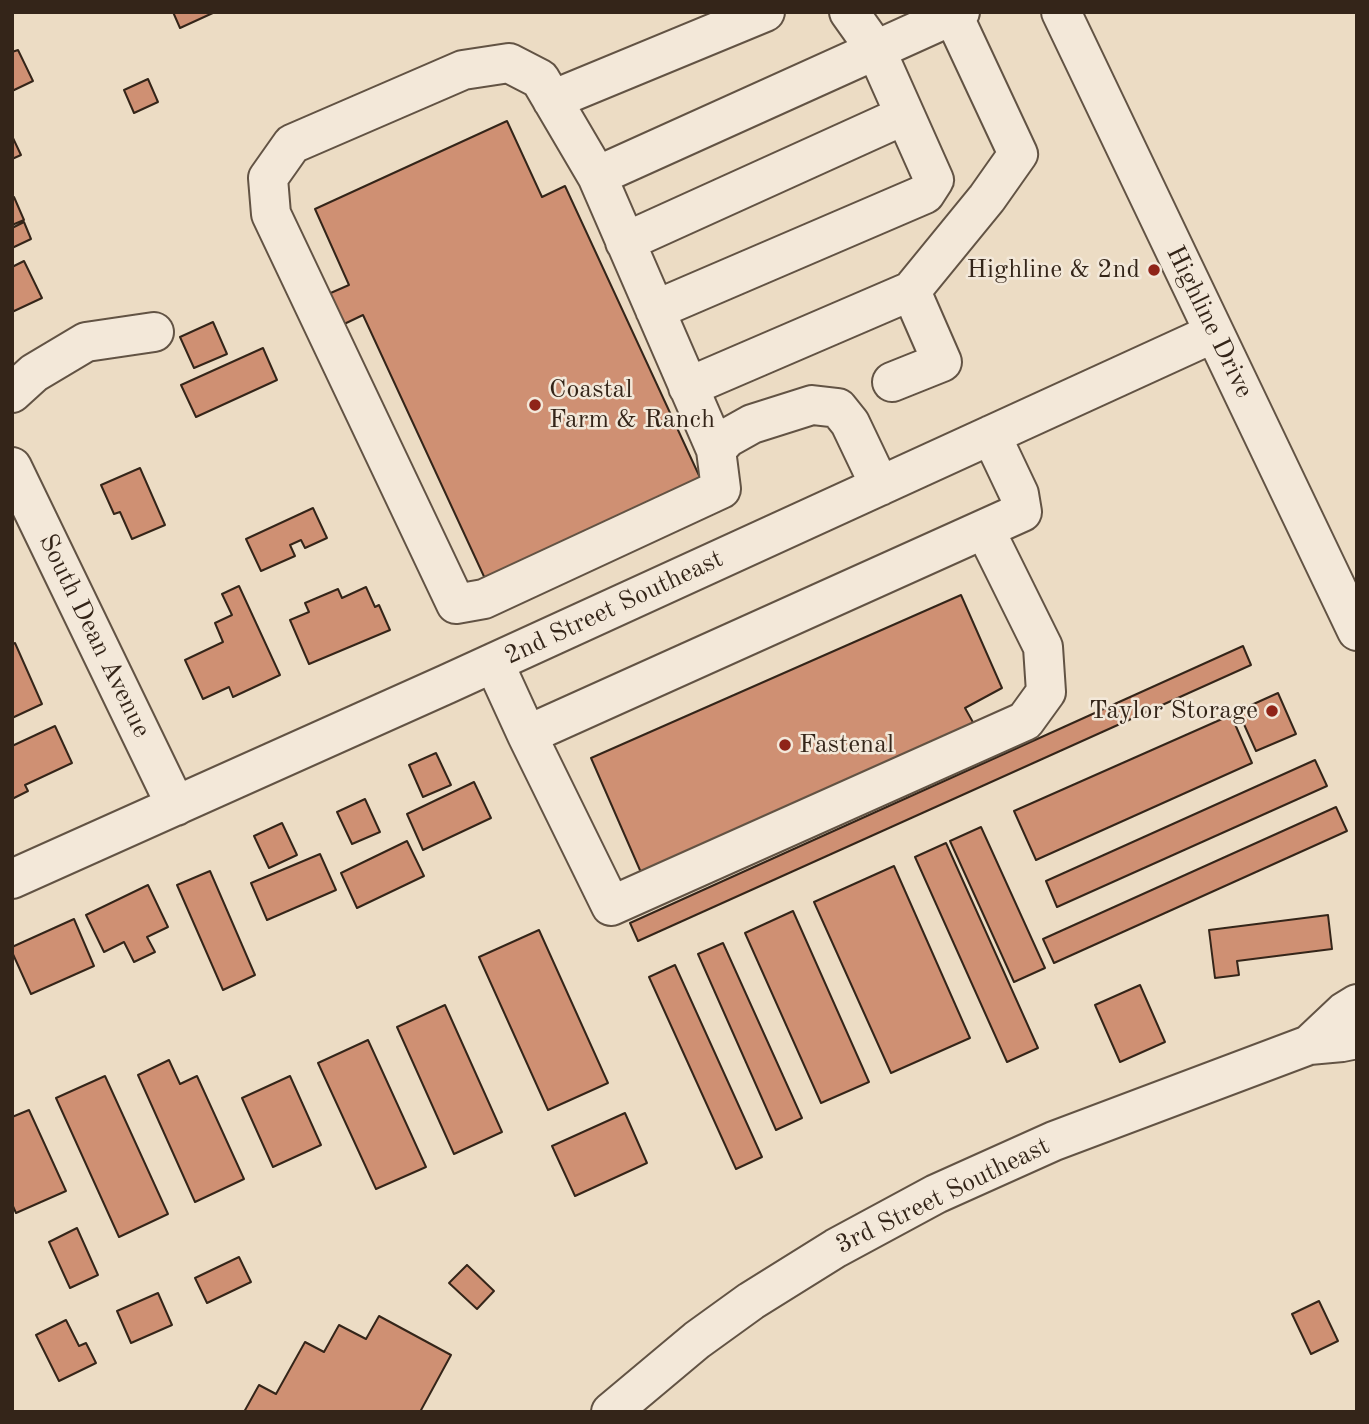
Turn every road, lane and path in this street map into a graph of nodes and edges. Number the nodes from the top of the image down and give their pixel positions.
1 (765, 12) edge
2 (849, 12) edge
3 (1061, 12) edge
4 (957, 14) edge
5 (876, 50) junction
6 (552, 100) junction
7 (905, 115) junction
8 (597, 176) junction
9 (934, 180) junction
10 (954, 239) junction
11 (625, 242) junction
12 (911, 291) junction
13 (655, 310) junction
14 (154, 331) dead end
15 (1214, 333) junction
16 (892, 382) dead end
17 (688, 387) junction
18 (12, 393) edge
19 (992, 435) junction
20 (716, 450) junction
21 (12, 467) edge
22 (880, 486) junction
23 (985, 530) junction
24 (1357, 631) edge
25 (494, 663) junction
26 (527, 735) junction
27 (176, 806) junction
28 (12, 879) edge
29 (1357, 1004) edge
30 (1357, 1039) edge
31 (1309, 1045) junction
32 (611, 1412) edge

1 - 6 street
2 - 5 street
3 - 15 street, Highline Drive
4 - 5 street
4 - 10 street
5 - 7 street
5 - 8 street
6 - 8 street
6 - 20 street
7 - 9 street
7 - 11 street
8 - 11 street
9 - 10 street
9 - 13 street
10 - 12 street
11 - 13 street
12 - 16 street
12 - 17 street
13 - 17 street
14 - 18 street
15 - 19 street, 2nd Street Southeast
15 - 24 street, Highline Drive
17 - 20 street
19 - 22 street, 2nd Street Southeast
19 - 23 street
20 - 22 street
21 - 27 street, South Dean Avenue
22 - 25 street, 2nd Street Southeast
23 - 26 street
23 - 26 street
25 - 26 street
25 - 27 street, 2nd Street Southeast
27 - 28 street, 2nd Street Southeast
29 - 31 street, 3rd Street Southeast
30 - 31 street, 3rd Street Southeast
31 - 32 street, 3rd Street Southeast

